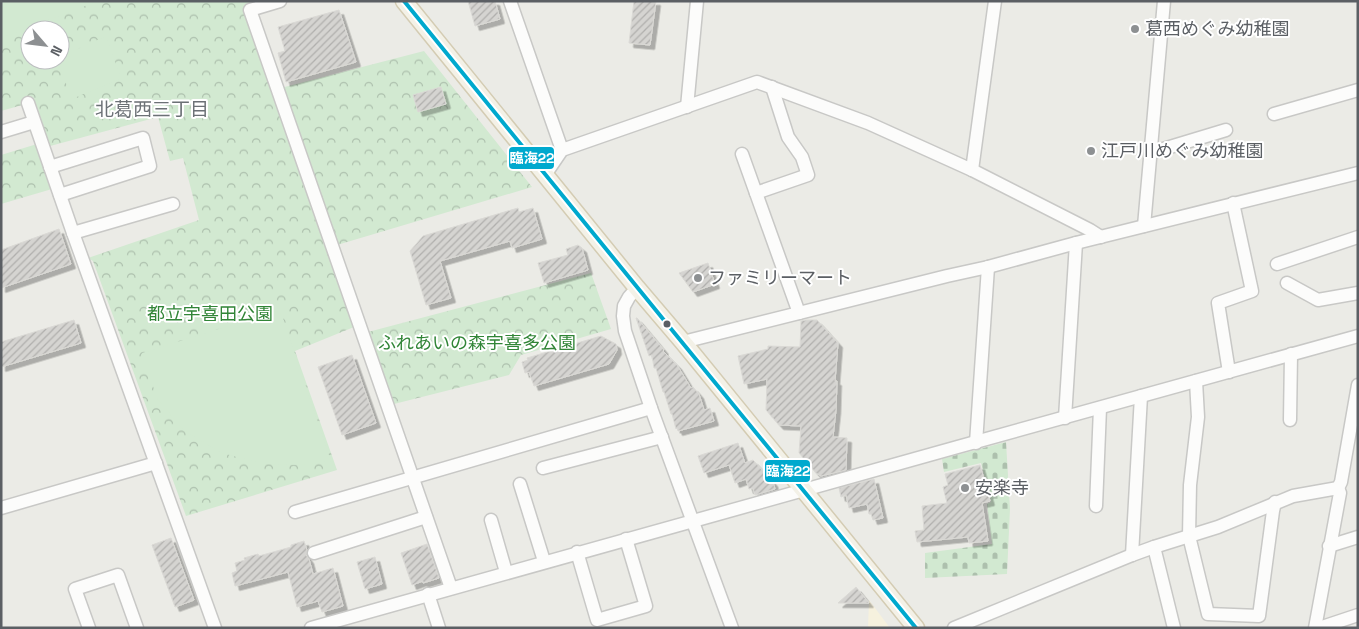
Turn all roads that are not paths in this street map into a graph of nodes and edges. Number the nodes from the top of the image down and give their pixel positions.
1 (280, 1) edge
2 (404, 1) edge
3 (510, 1) edge
4 (697, 1) edge
5 (995, 1) edge
6 (1164, 1) edge
7 (772, 87) junction
8 (1358, 90) edge
9 (28, 103) dead end
10 (687, 106) junction
11 (1274, 114) dead end
12 (34, 122) junction
13 (1226, 130) dead end
14 (1, 132) edge
15 (562, 150) junction
16 (1150, 153) junction
17 (742, 154) dead end
18 (50, 167) junction
19 (972, 170) junction
20 (1358, 173) edge
21 (545, 175) junction
22 (756, 193) junction
23 (60, 195) junction
24 (1233, 203) junction
25 (173, 204) dead end
26 (1144, 226) junction
27 (73, 234) junction
28 (1101, 237) junction
29 (1358, 237) edge
30 (1076, 243) junction
31 (1277, 264) dead end
32 (988, 267) junction
33 (1287, 283) dead end
34 (637, 288) junction
35 (1358, 293) edge
36 (799, 313) junction
37 (1358, 336) edge
38 (683, 342) junction
39 (1291, 354) junction
40 (1229, 372) junction
41 (1196, 381) junction
42 (1358, 385) edge
43 (1141, 396) junction
44 (652, 408) junction
45 (1100, 408) junction
46 (1065, 418) junction
47 (1290, 420) dead end
48 (662, 437) junction
49 (1353, 438) edge
50 (976, 442) junction
51 (156, 464) junction
52 (543, 468) dead end
53 (413, 478) junction
54 (520, 484) dead end
55 (1338, 488) junction
56 (804, 489) junction
57 (1275, 502) junction
58 (1096, 506) dead end
59 (1, 508) edge
60 (295, 512) dead end
61 (426, 516) junction
62 (491, 520) dead end
63 (693, 521) junction
64 (1189, 536) junction
65 (1358, 537) edge
66 (626, 539) junction
67 (1329, 546) junction
68 (1154, 547) junction
69 (577, 552) junction
70 (314, 553) dead end
71 (1132, 556) junction
72 (544, 561) junction
73 (506, 572) junction
74 (451, 588) junction
75 (428, 594) junction
76 (1358, 615) edge
77 (89, 628) edge
78 (137, 628) edge
79 (215, 628) edge
80 (311, 628) edge
81 (439, 628) edge
82 (732, 628) edge
83 (916, 628) edge
84 (954, 628) edge
85 (1174, 628) edge
86 (1315, 628) edge
87 (1319, 628) edge

1 - 53 street
2 - 21 main road
3 - 15 street
4 - 10 street
5 - 19 street
6 - 16 street
7 - 10 street
7 - 19 street
7 - 22 street
8 - 11 street
9 - 12 street
10 - 15 street
12 - 14 street
12 - 18 street
13 - 16 street
15 - 21 street
16 - 26 street
17 - 22 street
18 - 23 street
18 - 23 street
19 - 28 street
20 - 24 street
21 - 34 main road
22 - 36 street
23 - 27 street
24 - 26 street
24 - 40 street
25 - 27 street
26 - 28 street
27 - 51 street
28 - 30 street
29 - 31 street
30 - 32 street
30 - 46 street
32 - 36 street
32 - 50 street
33 - 35 street
34 - 38 main road
34 - 44 street
36 - 38 street
37 - 39 street
38 - 56 main road
39 - 40 street
39 - 47 street
40 - 41 street
41 - 43 street
41 - 64 street
42 - 49 street
43 - 45 street
43 - 71 street
44 - 48 street
44 - 53 street
45 - 46 street
45 - 58 street
46 - 50 street
48 - 52 street
48 - 63 street
49 - 55 street
50 - 56 street
51 - 59 street
51 - 79 street
53 - 60 street
53 - 61 street
54 - 72 street
55 - 57 street
55 - 67 street
56 - 63 street
56 - 83 main road
57 - 64 street
57 - 64 street
61 - 70 street
61 - 74 street
62 - 73 street
63 - 66 street
63 - 82 street
64 - 68 street
65 - 67 street
66 - 69 street
66 - 69 street
67 - 86 street
68 - 71 street
68 - 85 street
69 - 72 street
71 - 84 street
72 - 73 street
73 - 74 street
74 - 75 street
75 - 80 street
75 - 81 street
76 - 87 street
77 - 78 street

